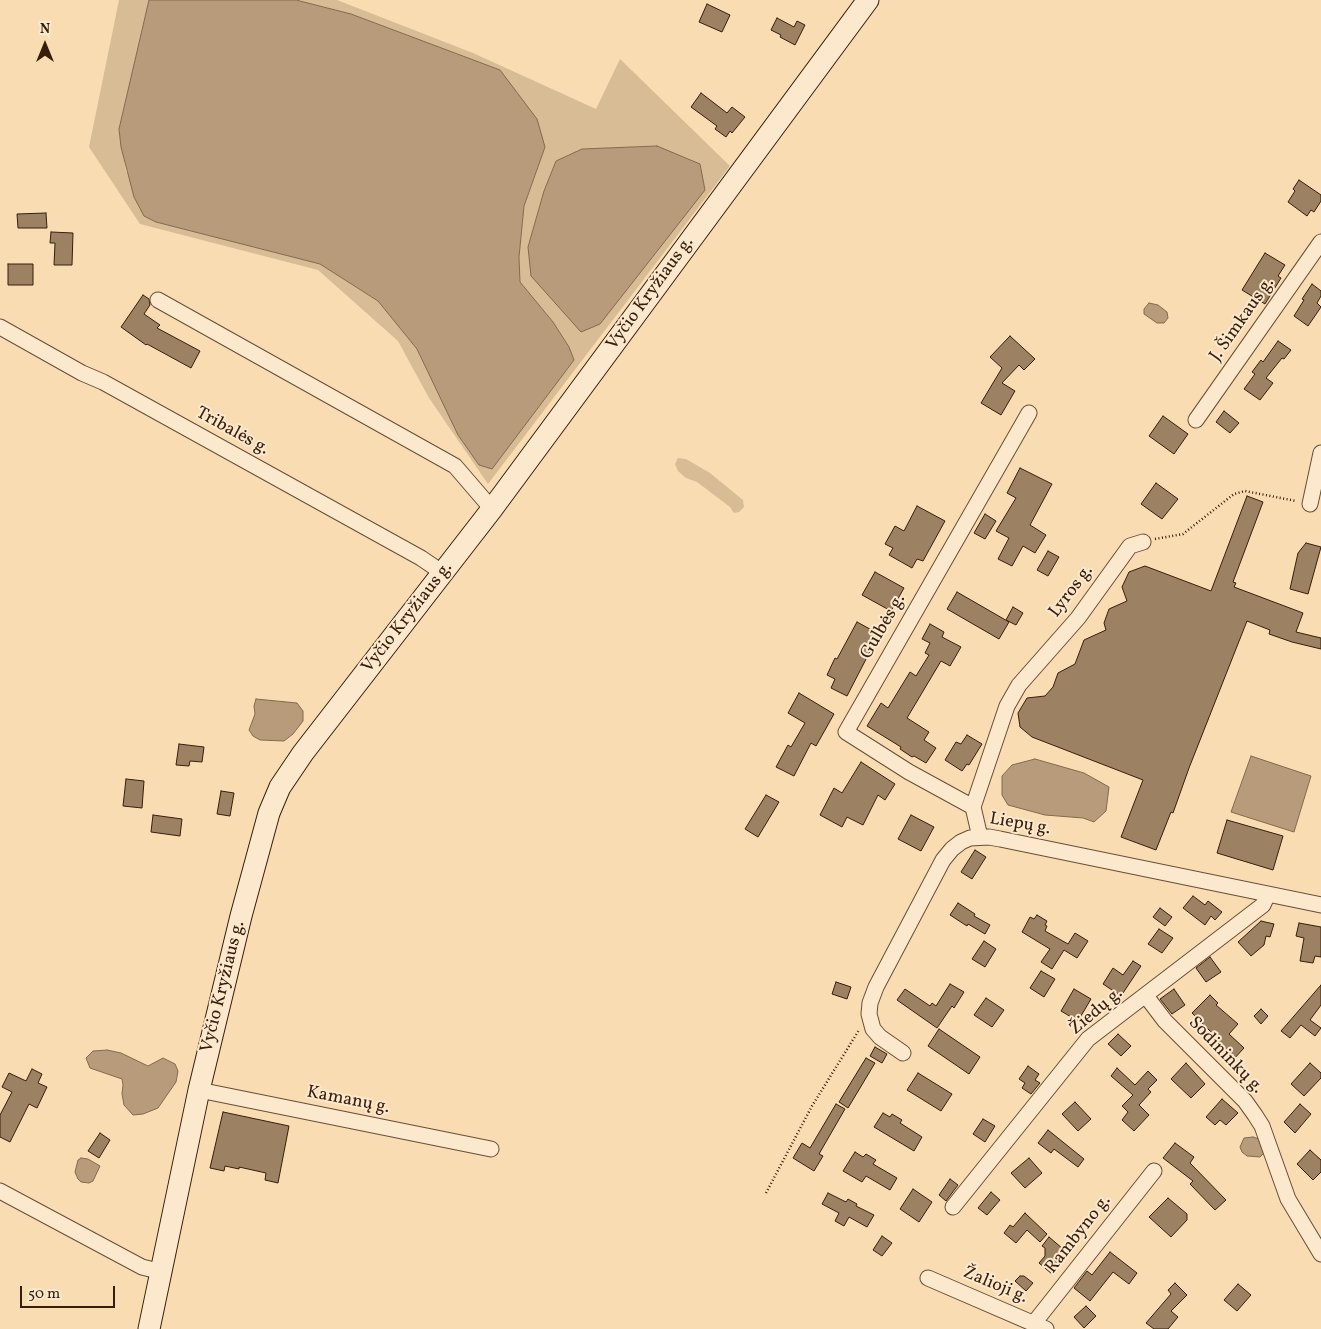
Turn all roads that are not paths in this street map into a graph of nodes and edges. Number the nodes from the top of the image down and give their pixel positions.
1 (868, 0) edge
2 (1321, 242) edge
3 (158, 300) dead end
4 (0, 327) edge
5 (1029, 413) dead end
6 (1196, 420) dead end
7 (1321, 453) edge
8 (1310, 504) road end
9 (492, 510) junction
10 (1143, 542) road end
11 (443, 573) junction
12 (973, 807) junction
13 (980, 837) junction
14 (1268, 894) junction
15 (1321, 906) edge
16 (1146, 996) junction
17 (903, 1053) dead end
18 (198, 1090) junction
19 (491, 1149) dead end
20 (1154, 1171) dead end
21 (0, 1191) edge
22 (953, 1207) dead end
23 (1321, 1254) edge
24 (162, 1272) junction
25 (928, 1278) dead end
26 (1040, 1326) edge
27 (149, 1329) edge

1 - 9 street, Vyčio Kryžiaus g.
2 - 6 street, J. Šimkaus g.
3 - 9 street
4 - 11 street, Tribalės g.
5 - 12 street, Gulbės g.
7 - 8 street
9 - 11 street, Vyčio Kryžiaus g.
10 - 12 street, Lyros g.
11 - 18 street, Vyčio Kryžiaus g.
12 - 13 street
13 - 14 street, Liepų g.
13 - 17 street, Liepų g.
14 - 15 street, Liepų g.
14 - 16 street, Žiedų g.
16 - 22 street, Žiedų g.
16 - 23 street, Sodininkų g.
18 - 19 street, Kamanų g.
18 - 24 street, Vyčio Kryžiaus g.
20 - 26 street, Rambyno g.
21 - 24 street
24 - 27 street, Vyčio Kryžiaus g.
25 - 26 street, Žalioji g.

